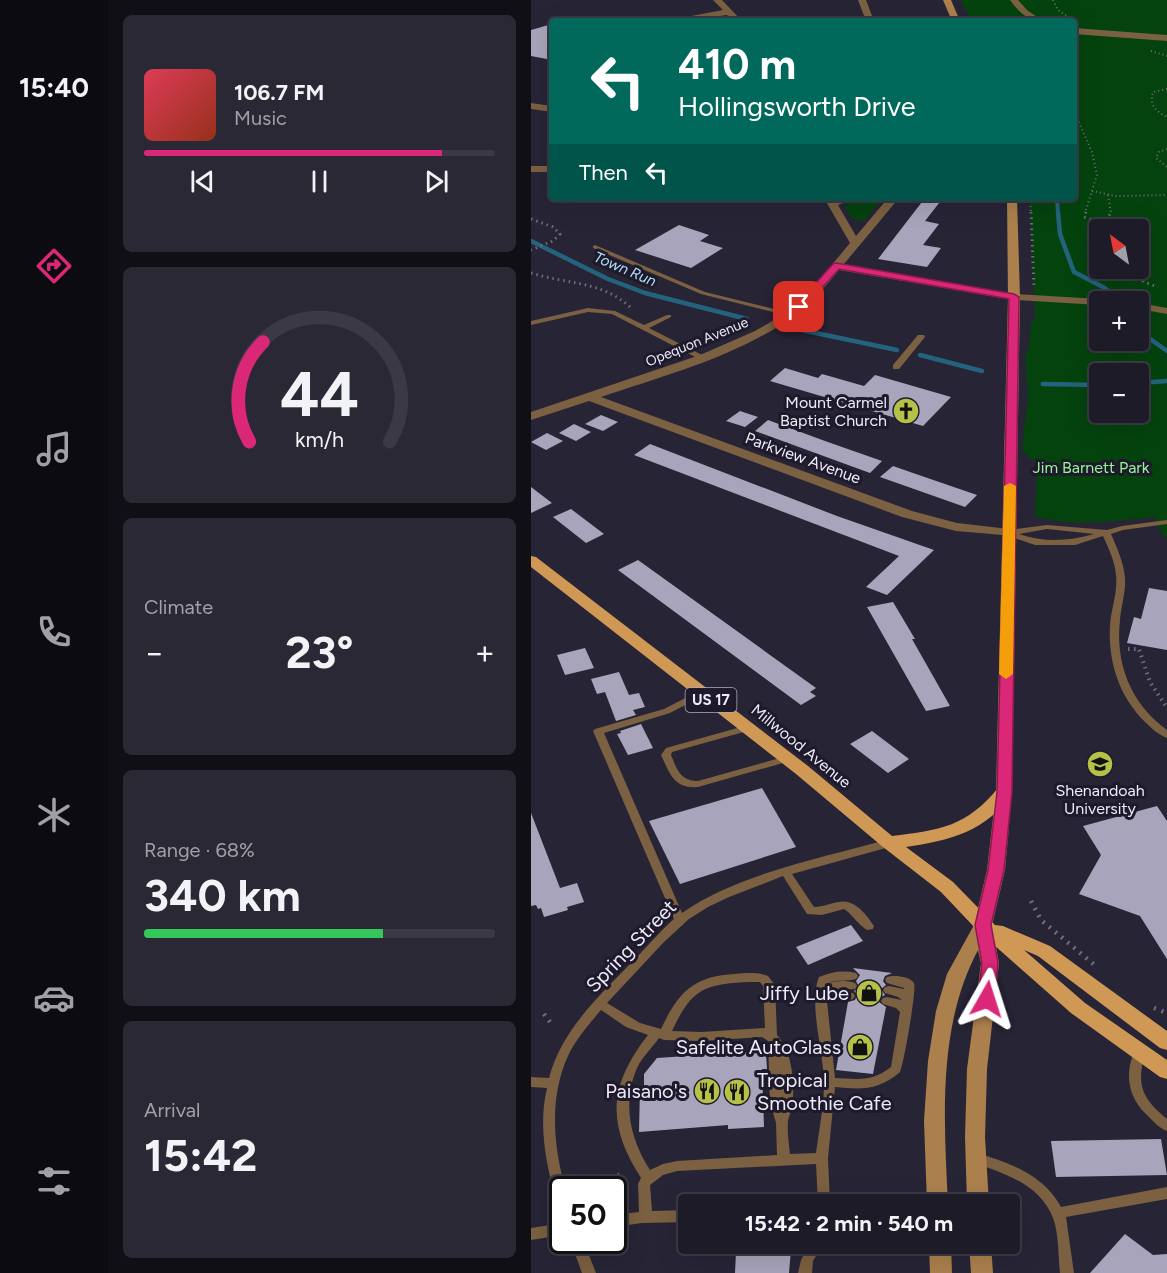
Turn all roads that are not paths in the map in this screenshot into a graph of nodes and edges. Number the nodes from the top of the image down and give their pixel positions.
1 (717, 0) edge
2 (862, 0) edge
3 (947, 0) edge
4 (1014, 0) edge
5 (728, 12) junction
6 (689, 18) edge
7 (735, 18) edge
8 (869, 18) edge
9 (955, 18) edge
10 (1034, 18) edge
11 (1077, 31) edge
12 (1167, 38) edge
13 (531, 106) edge
14 (549, 109) edge
15 (549, 169) edge
16 (531, 170) edge
17 (832, 201) edge
18 (891, 201) edge
19 (1012, 201) edge
20 (855, 243) junction
21 (595, 247) dead end
22 (836, 266) junction
23 (1014, 297) junction
24 (1089, 301) edge
25 (1149, 308) edge
26 (1167, 311) edge
27 (789, 314) junction
28 (669, 316) dead end
29 (531, 323) edge
30 (643, 328) junction
31 (921, 337) dead end
32 (704, 358) junction
33 (896, 367) dead end
34 (590, 397) junction
35 (531, 416) edge
36 (1167, 522) edge
37 (1106, 532) junction
38 (1009, 534) junction
39 (531, 560) edge
40 (701, 693) junction
41 (748, 728) junction
42 (1167, 735) edge
43 (787, 759) junction
44 (1004, 792) junction
45 (889, 843) junction
46 (786, 873) junction
47 (680, 920) junction
48 (983, 925) junction
49 (869, 926) dead end
50 (821, 995) junction
51 (600, 1004) junction
52 (906, 1018) junction
53 (660, 1034) junction
54 (772, 1037) junction
55 (1167, 1042) edge
56 (1139, 1053) junction
57 (1167, 1071) edge
58 (830, 1079) junction
59 (531, 1082) edge
60 (553, 1083) junction
61 (1167, 1126) edge
62 (822, 1158) junction
63 (976, 1158) junction
64 (784, 1160) junction
65 (556, 1176) edge
66 (648, 1177) junction
67 (1167, 1193) edge
68 (824, 1194) edge
69 (937, 1194) edge
70 (978, 1194) edge
71 (1057, 1213) junction
72 (678, 1216) edge
73 (646, 1217) junction
74 (627, 1219) edge
75 (549, 1231) edge
76 (531, 1233) edge
77 (582, 1254) edge
78 (811, 1254) edge
79 (940, 1254) edge
80 (981, 1254) edge
81 (589, 1273) edge
82 (805, 1273) edge
83 (941, 1273) edge
84 (983, 1273) edge
85 (1067, 1273) edge

1 - 5 street
2 - 8 street
3 - 9 main road
4 - 10 street
5 - 6 street
5 - 7 street
11 - 12 street
13 - 14 street
15 - 16 street
17 - 20 street
18 - 20 street, Opequon Avenue
19 - 23 main road
20 - 22 street, Opequon Avenue
21 - 27 lane
22 - 23 street
22 - 27 street, Opequon Avenue
23 - 24 street
23 - 38 main road
25 - 26 street
27 - 32 street, Opequon Avenue
28 - 30 lane
29 - 30 lane
30 - 32 lane
31 - 33 lane
32 - 34 street, Opequon Avenue
34 - 35 street, Opequon Avenue
34 - 38 street, Parkview Avenue
36 - 37 lane
37 - 38 lane
37 - 38 lane
37 - 42 lane
38 - 44 main road
39 - 40 main road, Millwood Avenue / US 17
40 - 41 main road, Millwood Avenue / US 17
40 - 47 lane
41 - 43 main road, Millwood Avenue / US 17
41 - 43 lane
43 - 45 main road, Millwood Avenue / US 17
44 - 45 main road
44 - 48 main road
45 - 46 lane, Spring Street
45 - 48 main road, Millwood Avenue / US 17
46 - 47 lane, Spring Street
46 - 49 lane
47 - 51 lane, Spring Street
48 - 55 main road, Millwood Avenue / US 17
48 - 56 main road, Millwood Avenue / US 17
48 - 63 main road
48 - 69 main road
50 - 50 lane
50 - 58 lane
51 - 53 lane
51 - 60 lane, Spring Street
52 - 52 lane
52 - 58 lane
53 - 54 lane
53 - 54 lane
53 - 66 lane
54 - 64 lane
56 - 57 main road, Millwood Avenue / US 17
56 - 61 lane
58 - 62 lane
59 - 60 lane
60 - 65 lane, Spring Street
62 - 64 lane
62 - 68 lane
63 - 70 main road
63 - 71 lane
64 - 66 lane
66 - 73 lane
67 - 71 lane
71 - 85 lane
72 - 73 lane
73 - 74 lane
75 - 76 lane
77 - 81 lane
78 - 82 lane
79 - 83 main road
80 - 84 main road

